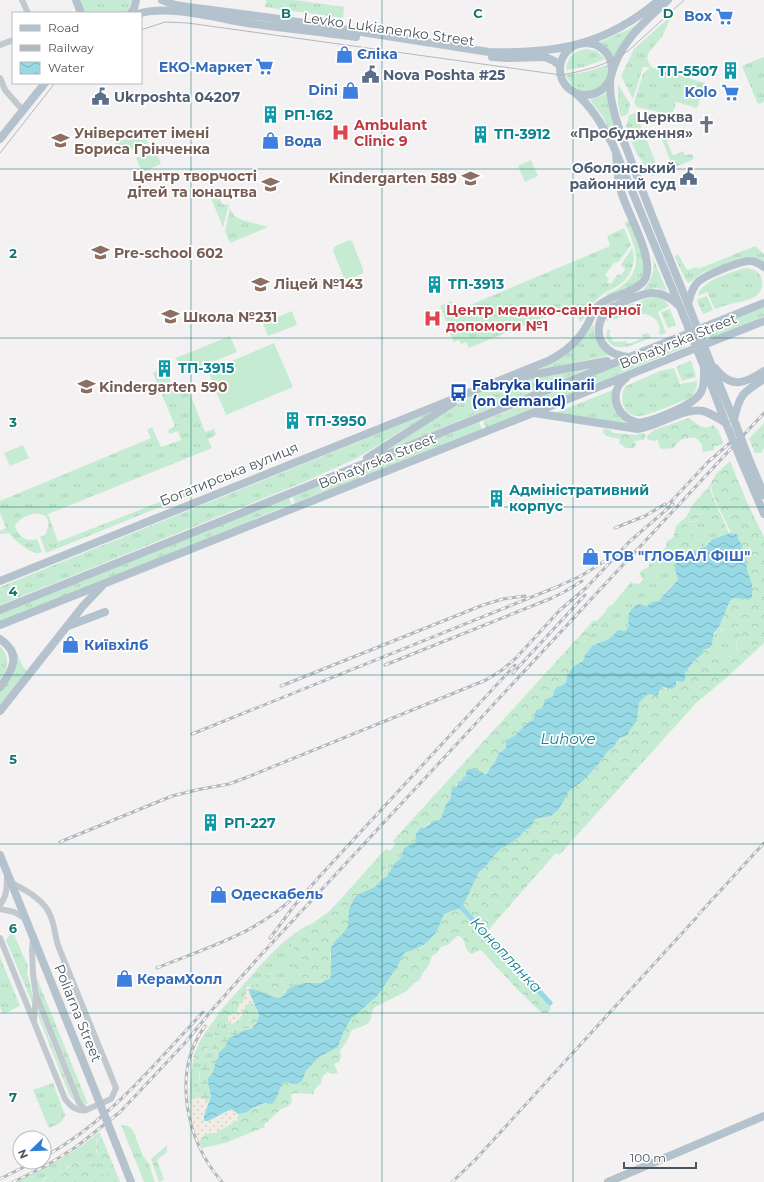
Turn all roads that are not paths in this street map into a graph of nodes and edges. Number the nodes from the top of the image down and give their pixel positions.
1 (22, 0) edge
2 (76, 0) edge
3 (136, 0) edge
4 (162, 0) edge
5 (659, 0) edge
6 (668, 0) edge
7 (28, 12) edge
8 (73, 12) edge
9 (81, 12) edge
10 (131, 12) edge
11 (142, 14) edge
12 (12, 40) edge
13 (579, 44) junction
14 (0, 45) edge
15 (560, 66) junction
16 (611, 77) junction
17 (0, 78) edge
18 (37, 84) edge
19 (44, 84) edge
20 (573, 91) junction
21 (19, 106) junction
22 (0, 131) edge
23 (0, 139) edge
24 (616, 152) junction
25 (764, 267) edge
26 (764, 297) edge
27 (764, 303) edge
28 (684, 306) junction
29 (753, 307) junction
30 (764, 320) edge
31 (628, 357) junction
32 (708, 365) junction
33 (764, 371) edge
34 (633, 374) junction
35 (764, 379) edge
36 (497, 381) junction
37 (469, 392) junction
38 (533, 413) junction
39 (731, 424) junction
40 (352, 468) junction
41 (764, 494) edge
42 (764, 514) edge
43 (0, 581) edge
44 (104, 583) junction
45 (0, 610) edge
46 (105, 612) dead end
47 (0, 625) edge
48 (68, 627) junction
49 (0, 639) edge
50 (0, 687) edge
51 (0, 711) edge
52 (0, 855) edge
53 (7, 872) junction
54 (12, 883) junction
55 (0, 905) edge
56 (0, 909) edge
57 (26, 919) junction
58 (33, 937) junction
59 (0, 938) edge
60 (36, 994) junction
61 (34, 1022) junction
62 (86, 1110) junction
63 (764, 1116) edge
64 (131, 1182) edge
65 (608, 1182) edge

1 - 7 street
2 - 8 main road
2 - 9 main road
3 - 10 main road
4 - 13 main road, Levko Lukianenko Street
5 - 13 main road, Levko Lukianenko Street
6 - 16 main road
11 - 15 main road, Levko Lukianenko Street
12 - 14 street
13 - 15 main road
13 - 16 main road
15 - 20 main road
16 - 20 main road
16 - 28 main road
17 - 21 street
18 - 21 main road
19 - 23 main road
20 - 24 main road
21 - 22 main road
24 - 28 main road
24 - 36 main road, Bohatyrska Street
25 - 28 main road
26 - 29 main road
27 - 29 main road, Bohatyrska Street
28 - 31 main road
28 - 32 main road, bridge
29 - 31 main road, Bohatyrska Street
30 - 34 main road, Bohatyrska Street
31 - 36 main road, Bohatyrska Street
31 - 40 main road, Bohatyrska Street
32 - 33 main road
32 - 34 main road
32 - 39 main road
34 - 38 main road, Bohatyrska Street
35 - 39 main road
36 - 37 main road, Bohatyrska Street
37 - 40 main road
37 - 43 main road, Богатирська вулиця
38 - 39 main road
38 - 44 main road, Bohatyrska Street
39 - 41 main road, bridge
39 - 42 main road, bridge
40 - 45 main road, Bohatyrska Street
44 - 47 main road, Bohatyrska Street
44 - 48 main road
46 - 48 main road
48 - 51 main road
49 - 50 main road
52 - 53 main road, Poliarna Street
53 - 54 main road, Poliarna Street
53 - 55 street
54 - 57 main road, Poliarna Street
54 - 62 street
56 - 57 street
57 - 58 main road, Poliarna Street
58 - 60 street
58 - 64 main road, Poliarna Street, bridge
59 - 61 street
60 - 61 street
60 - 62 street
61 - 62 street
63 - 65 main road

